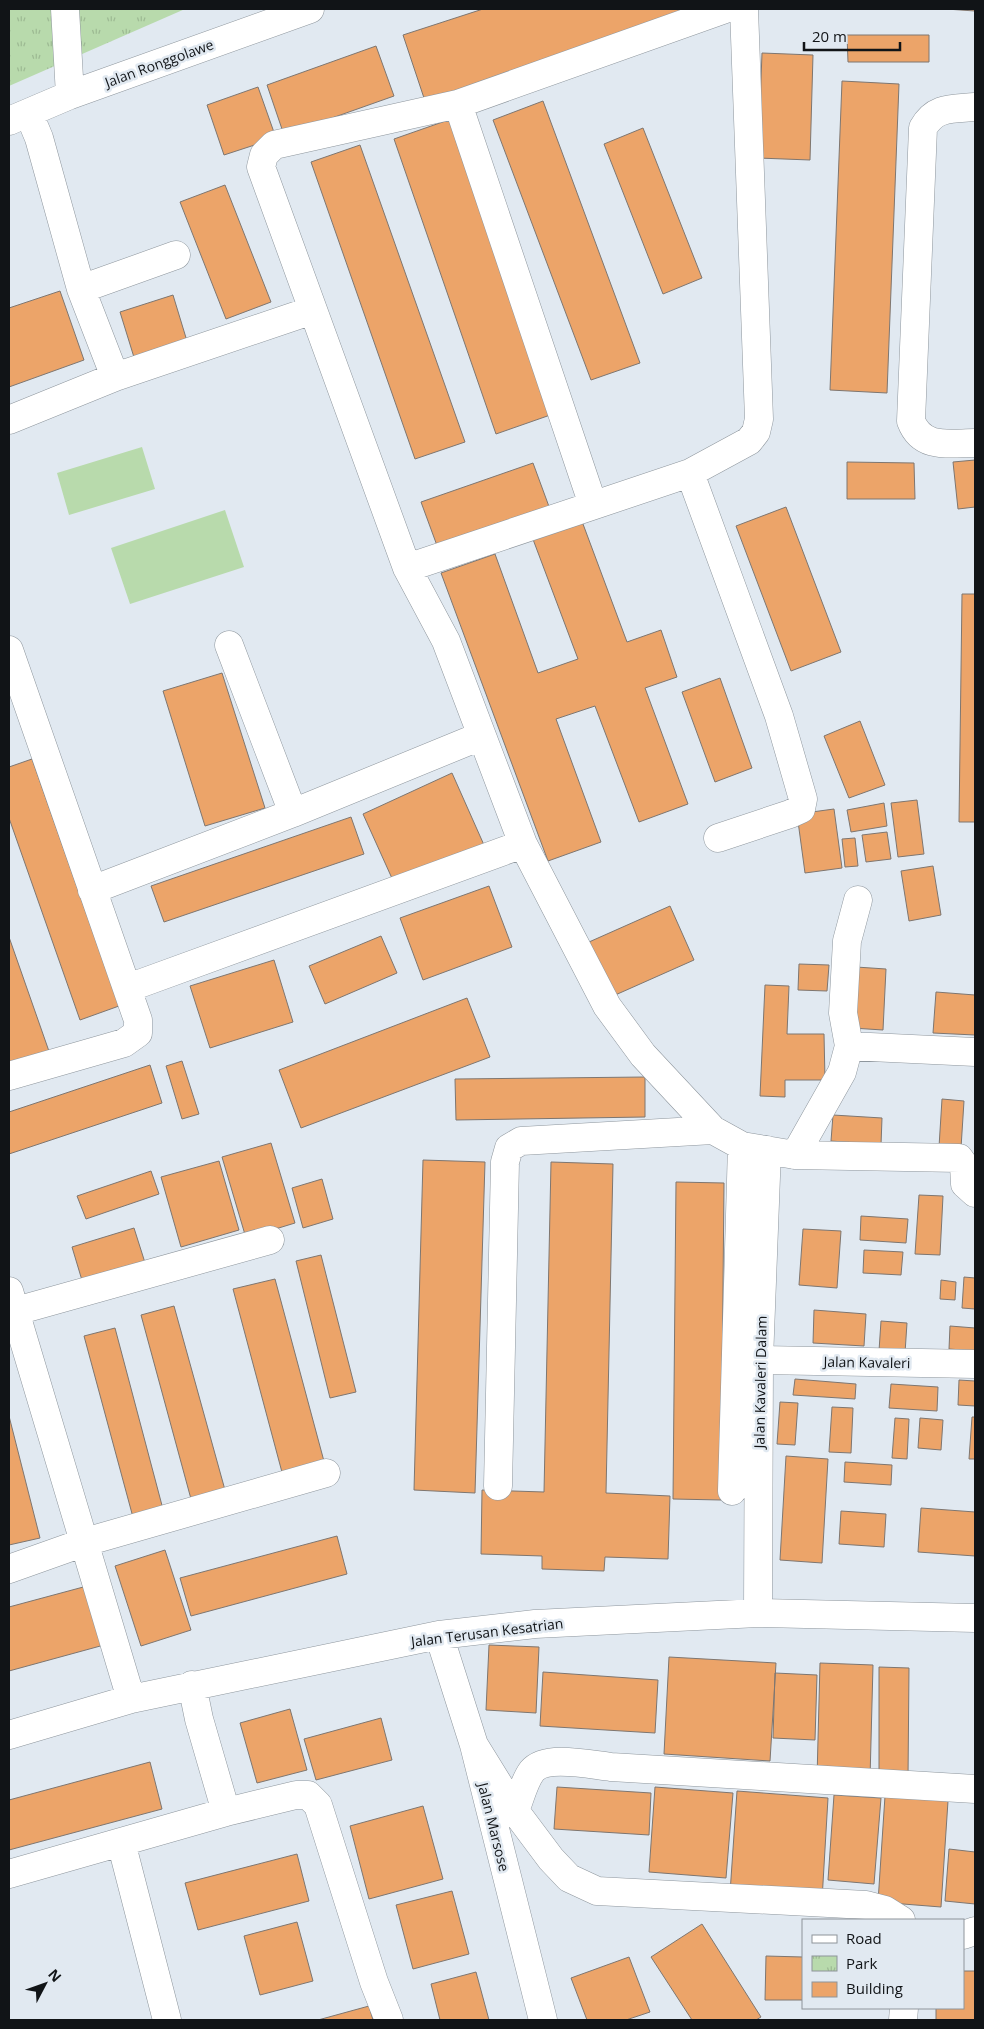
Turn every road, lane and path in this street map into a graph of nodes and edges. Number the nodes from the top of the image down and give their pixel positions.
1 (65, 9) edge
2 (310, 9) edge
3 (725, 9) edge
4 (744, 9) edge
5 (70, 95) junction
6 (458, 104) junction
7 (975, 107) edge
8 (19, 117) edge
9 (176, 255) dead end
10 (81, 289) junction
11 (314, 310) junction
12 (115, 378) junction
13 (9, 420) edge
14 (975, 443) edge
15 (690, 473) junction
16 (593, 505) junction
17 (407, 568) junction
18 (230, 645) dead end
19 (9, 650) edge
20 (481, 736) junction
21 (293, 813) junction
22 (718, 838) dead end
23 (523, 844) junction
24 (92, 890) junction
25 (858, 900) dead end
26 (128, 988) junction
27 (849, 1046) junction
28 (975, 1052) edge
29 (9, 1076) edge
30 (713, 1130) junction
31 (754, 1148) junction
32 (795, 1155) junction
33 (975, 1193) edge
34 (270, 1240) dead end
35 (12, 1301) edge
36 (760, 1360) junction
37 (975, 1364) edge
38 (326, 1473) dead end
39 (498, 1486) dead end
40 (732, 1491) dead end
41 (85, 1542) junction
42 (9, 1570) edge
43 (758, 1614) junction
44 (975, 1618) edge
45 (439, 1635) junction
46 (192, 1685) junction
47 (131, 1699) junction
48 (9, 1735) edge
49 (474, 1745) junction
50 (975, 1789) edge
51 (515, 1811) junction
52 (226, 1812) junction
53 (121, 1842) junction
54 (9, 1874) edge
55 (899, 1919) edge
56 (167, 2020) edge
57 (389, 2020) edge
58 (543, 2020) edge

1 - 5 street
2 - 5 street, Jalan Ronggolawe
3 - 6 street
4 - 15 street
5 - 8 street, Jalan Ronggolawe
6 - 11 street
6 - 16 street
7 - 14 street
8 - 10 street
9 - 10 street
10 - 12 street
11 - 12 street
11 - 17 street
12 - 13 street
15 - 16 street
15 - 22 street
16 - 17 street
17 - 20 street
18 - 21 street
19 - 24 street
20 - 21 street
20 - 23 street
21 - 24 street
23 - 26 street
23 - 30 street
24 - 26 street
25 - 27 street
26 - 29 street
27 - 28 street
27 - 32 street
30 - 31 street
30 - 39 street
31 - 32 street
31 - 36 street, Jalan Kavaleri Dalam
31 - 40 street
32 - 33 street
34 - 35 street
35 - 41 street
36 - 37 street, Jalan Kavaleri
36 - 43 street, Jalan Kavaleri Dalam
38 - 41 street
41 - 42 street
41 - 47 street
43 - 44 street, Jalan Terusan Kesatrian
43 - 45 street, Jalan Terusan Kesatrian
45 - 46 street, Jalan Terusan Kesatrian
45 - 49 street, Jalan Marsose
46 - 47 street, Jalan Terusan Kesatrian
46 - 52 street
47 - 48 street, Jalan Terusan Kesatrian
49 - 51 street
49 - 58 street, Jalan Marsose
50 - 51 street
51 - 55 street
52 - 53 street
52 - 57 street
53 - 54 street
53 - 56 street

